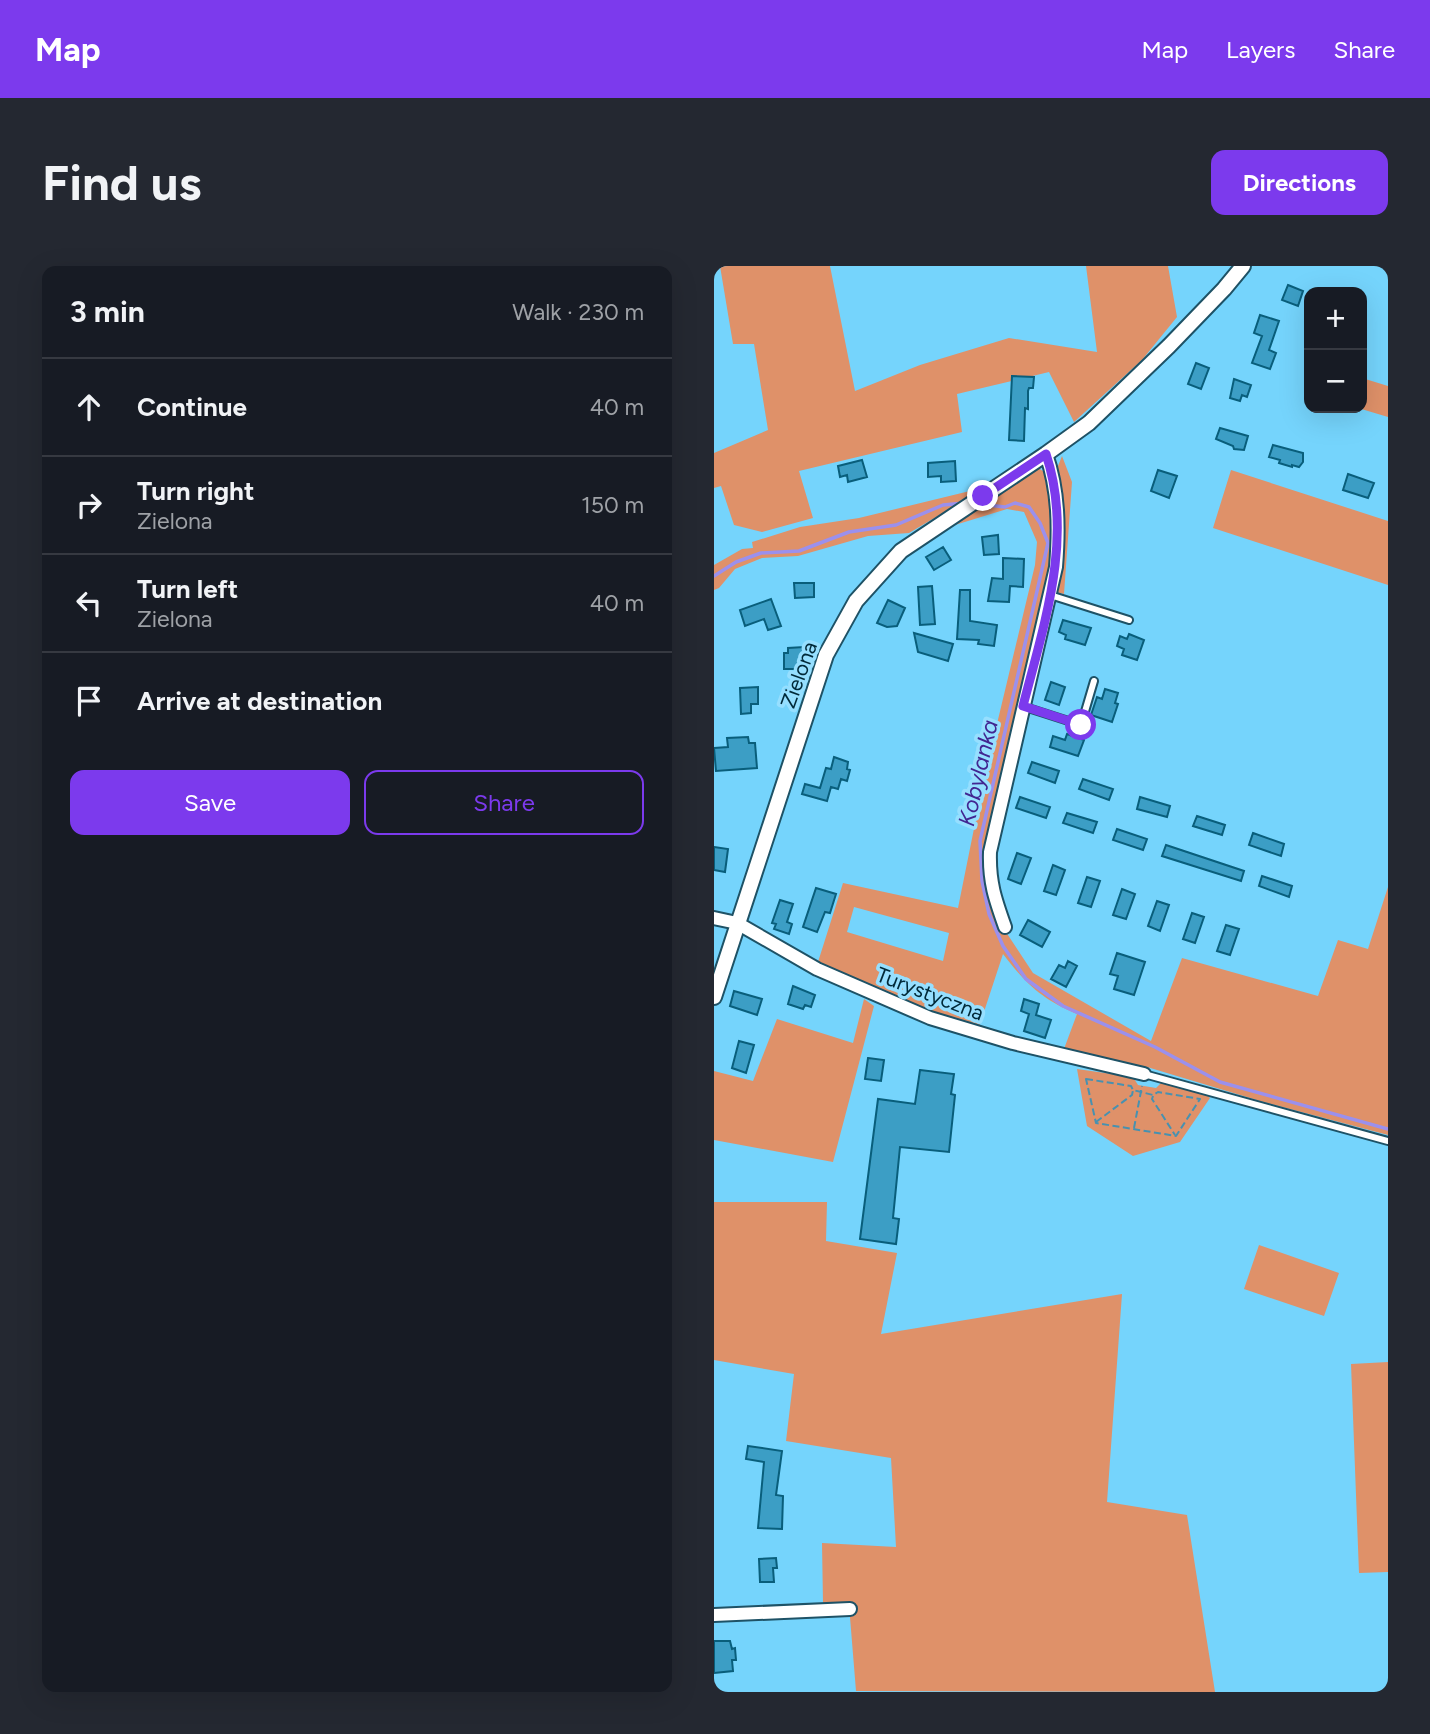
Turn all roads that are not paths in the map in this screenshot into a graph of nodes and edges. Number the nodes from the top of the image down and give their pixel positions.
1 (1243, 266) edge
2 (1046, 454) junction
3 (1050, 595) junction
4 (1129, 620) dead end
5 (1094, 681) dead end
6 (1023, 706) junction
7 (714, 918) edge
8 (737, 923) junction
9 (1005, 927) dead end
10 (714, 997) edge
11 (1144, 1074) joint
12 (1388, 1141) edge
13 (850, 1609) dead end
14 (714, 1615) edge

1 - 2 street, Zielona
2 - 3 street
2 - 8 street, Zielona
3 - 4 lane
3 - 6 street
5 - 6 lane
6 - 9 street
7 - 8 street, Turystyczna
8 - 10 street, Zielona
8 - 11 street, Turystyczna
11 - 12 lane
13 - 14 street

